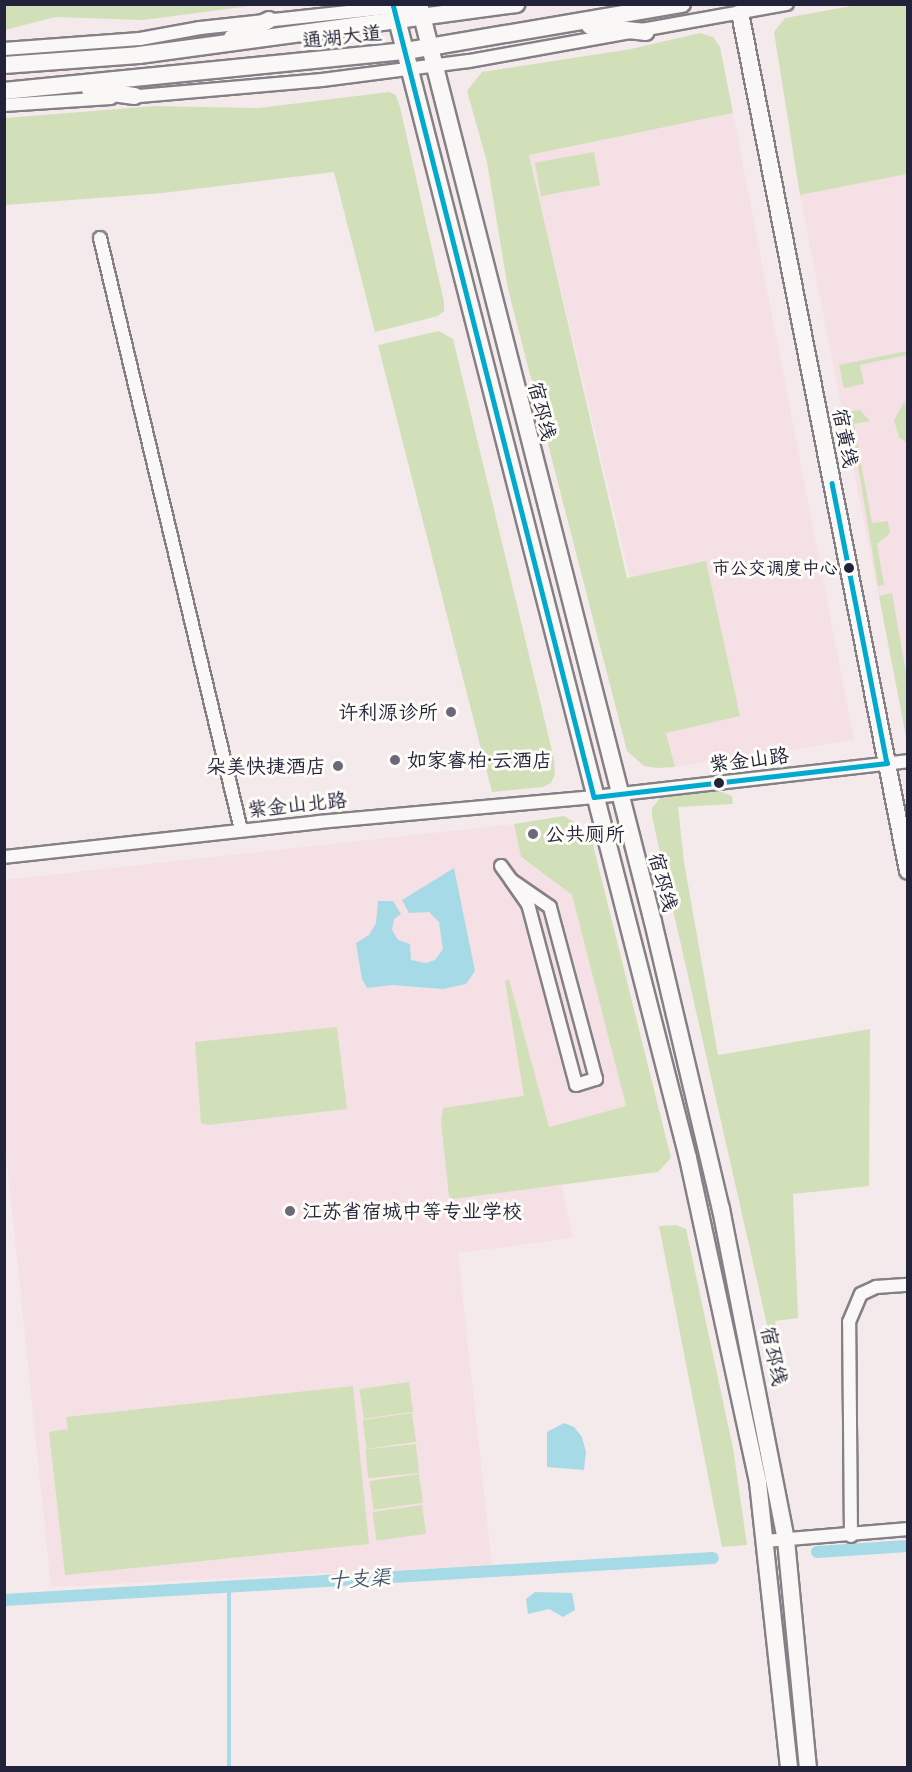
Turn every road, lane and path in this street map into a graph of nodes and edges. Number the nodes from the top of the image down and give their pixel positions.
1 (517, 4) edge
2 (682, 4) edge
3 (787, 4) edge
4 (420, 8) edge
5 (395, 11) edge
6 (740, 14) junction
7 (269, 20) junction
8 (568, 24) junction
9 (646, 32) junction
10 (220, 43) junction
11 (430, 47) junction
12 (4, 49) edge
13 (408, 59) junction
14 (4, 65) edge
15 (434, 65) junction
16 (62, 86) junction
17 (4, 91) edge
18 (135, 96) junction
19 (4, 105) edge
20 (100, 238) dead end
21 (908, 760) edge
22 (887, 763) junction
23 (618, 794) junction
24 (594, 797) junction
25 (241, 830) junction
26 (4, 857) edge
27 (501, 866) dead end
28 (908, 871) edge
29 (511, 880) junction
30 (908, 1285) edge
31 (908, 1529) edge
32 (851, 1536) junction
33 (786, 1540) junction
34 (765, 1541) junction
35 (789, 1767) edge
36 (808, 1767) edge

1 - 4 main road, 通湖大道
2 - 8 main road, 通湖大道
3 - 6 street
4 - 5 main road, 通湖大道
4 - 11 main road, 宿邳线
5 - 7 street
5 - 10 main road, 通湖大道
5 - 13 main road
6 - 9 street
6 - 22 main road, 宿黄线
7 - 10 main road
7 - 12 street
8 - 9 main road
8 - 11 main road, 通湖大道
9 - 15 street
10 - 14 main road, 通湖大道
11 - 13 main road, 通湖大道
11 - 15 main road, 宿邳线
13 - 15 street
13 - 16 main road, 通湖大道
13 - 18 street
13 - 24 main road
15 - 23 main road, 宿邳线
16 - 17 main road, 通湖大道
16 - 18 main road
18 - 19 street
20 - 25 street
21 - 22 street, 紫金山路
22 - 23 street, 紫金山路
22 - 28 main road, 宿黄线
23 - 24 street, 紫金山路
23 - 33 main road, 宿邳线
24 - 25 street, 紫金山北路
24 - 34 main road
25 - 26 street, 紫金山北路
27 - 29 street
29 - 29 street
30 - 32 street
31 - 32 street
32 - 33 street
33 - 34 street
33 - 36 main road, 宿邳线
34 - 35 main road

